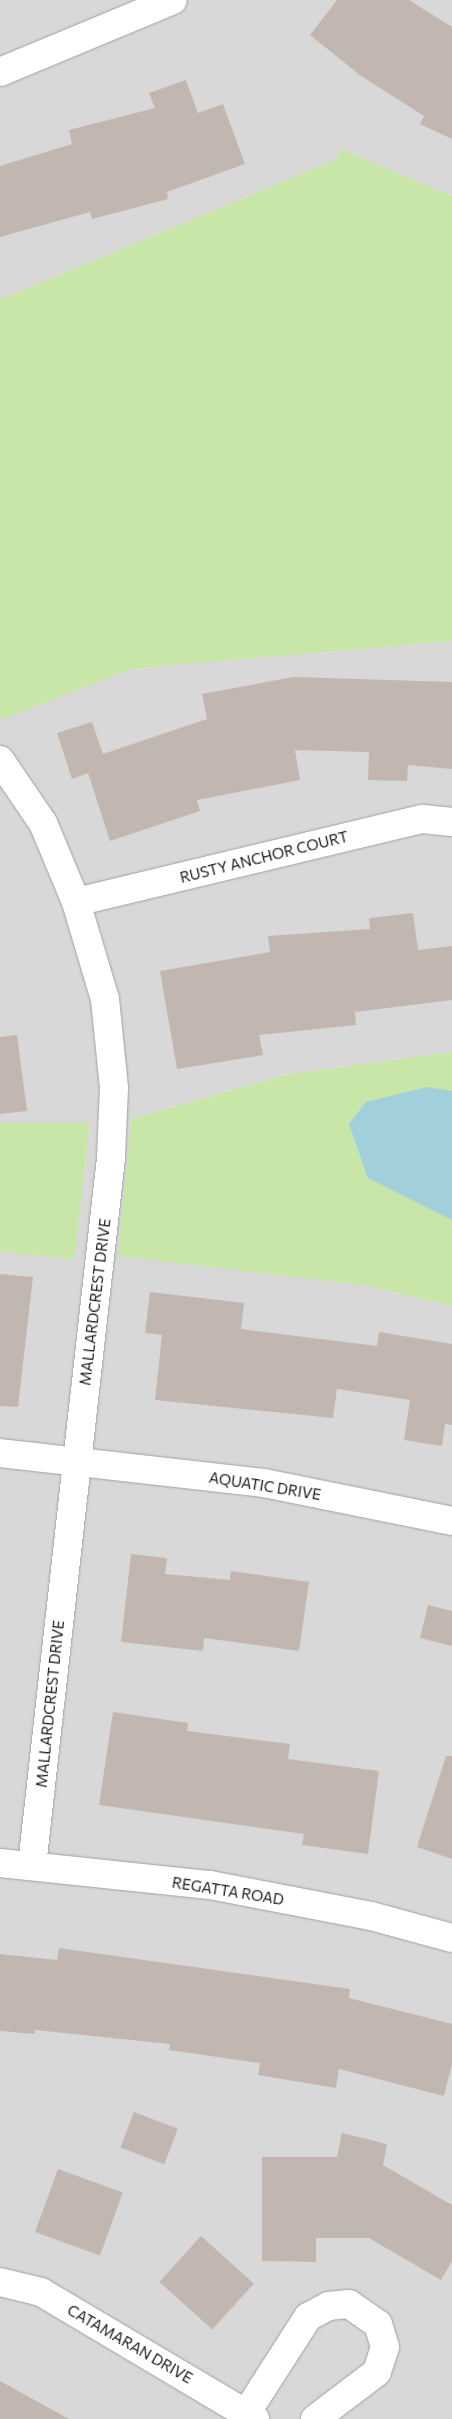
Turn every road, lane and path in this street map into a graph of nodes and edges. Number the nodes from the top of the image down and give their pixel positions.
1 (173, 0) edge
2 (2, 67) edge
3 (0, 760) edge
4 (452, 822) edge
5 (76, 902) junction
6 (0, 1453) edge
7 (76, 1460) junction
8 (452, 1521) edge
9 (0, 1863) edge
10 (32, 1866) junction
11 (452, 1938) edge
12 (0, 2282) edge
13 (251, 2416) edge
14 (315, 2419) edge

1 - 2 street
3 - 5 street, MALLARDCREST DRIVE
4 - 5 street, RUSTY ANCHOR COURT
5 - 7 street, MALLARDCREST DRIVE
6 - 7 street, AQUATIC DRIVE
7 - 8 street, AQUATIC DRIVE
7 - 10 street, MALLARDCREST DRIVE
9 - 10 street, REGATTA ROAD
10 - 11 street, REGATTA ROAD
12 - 13 street, CATAMARAN DRIVE
13 - 14 street

